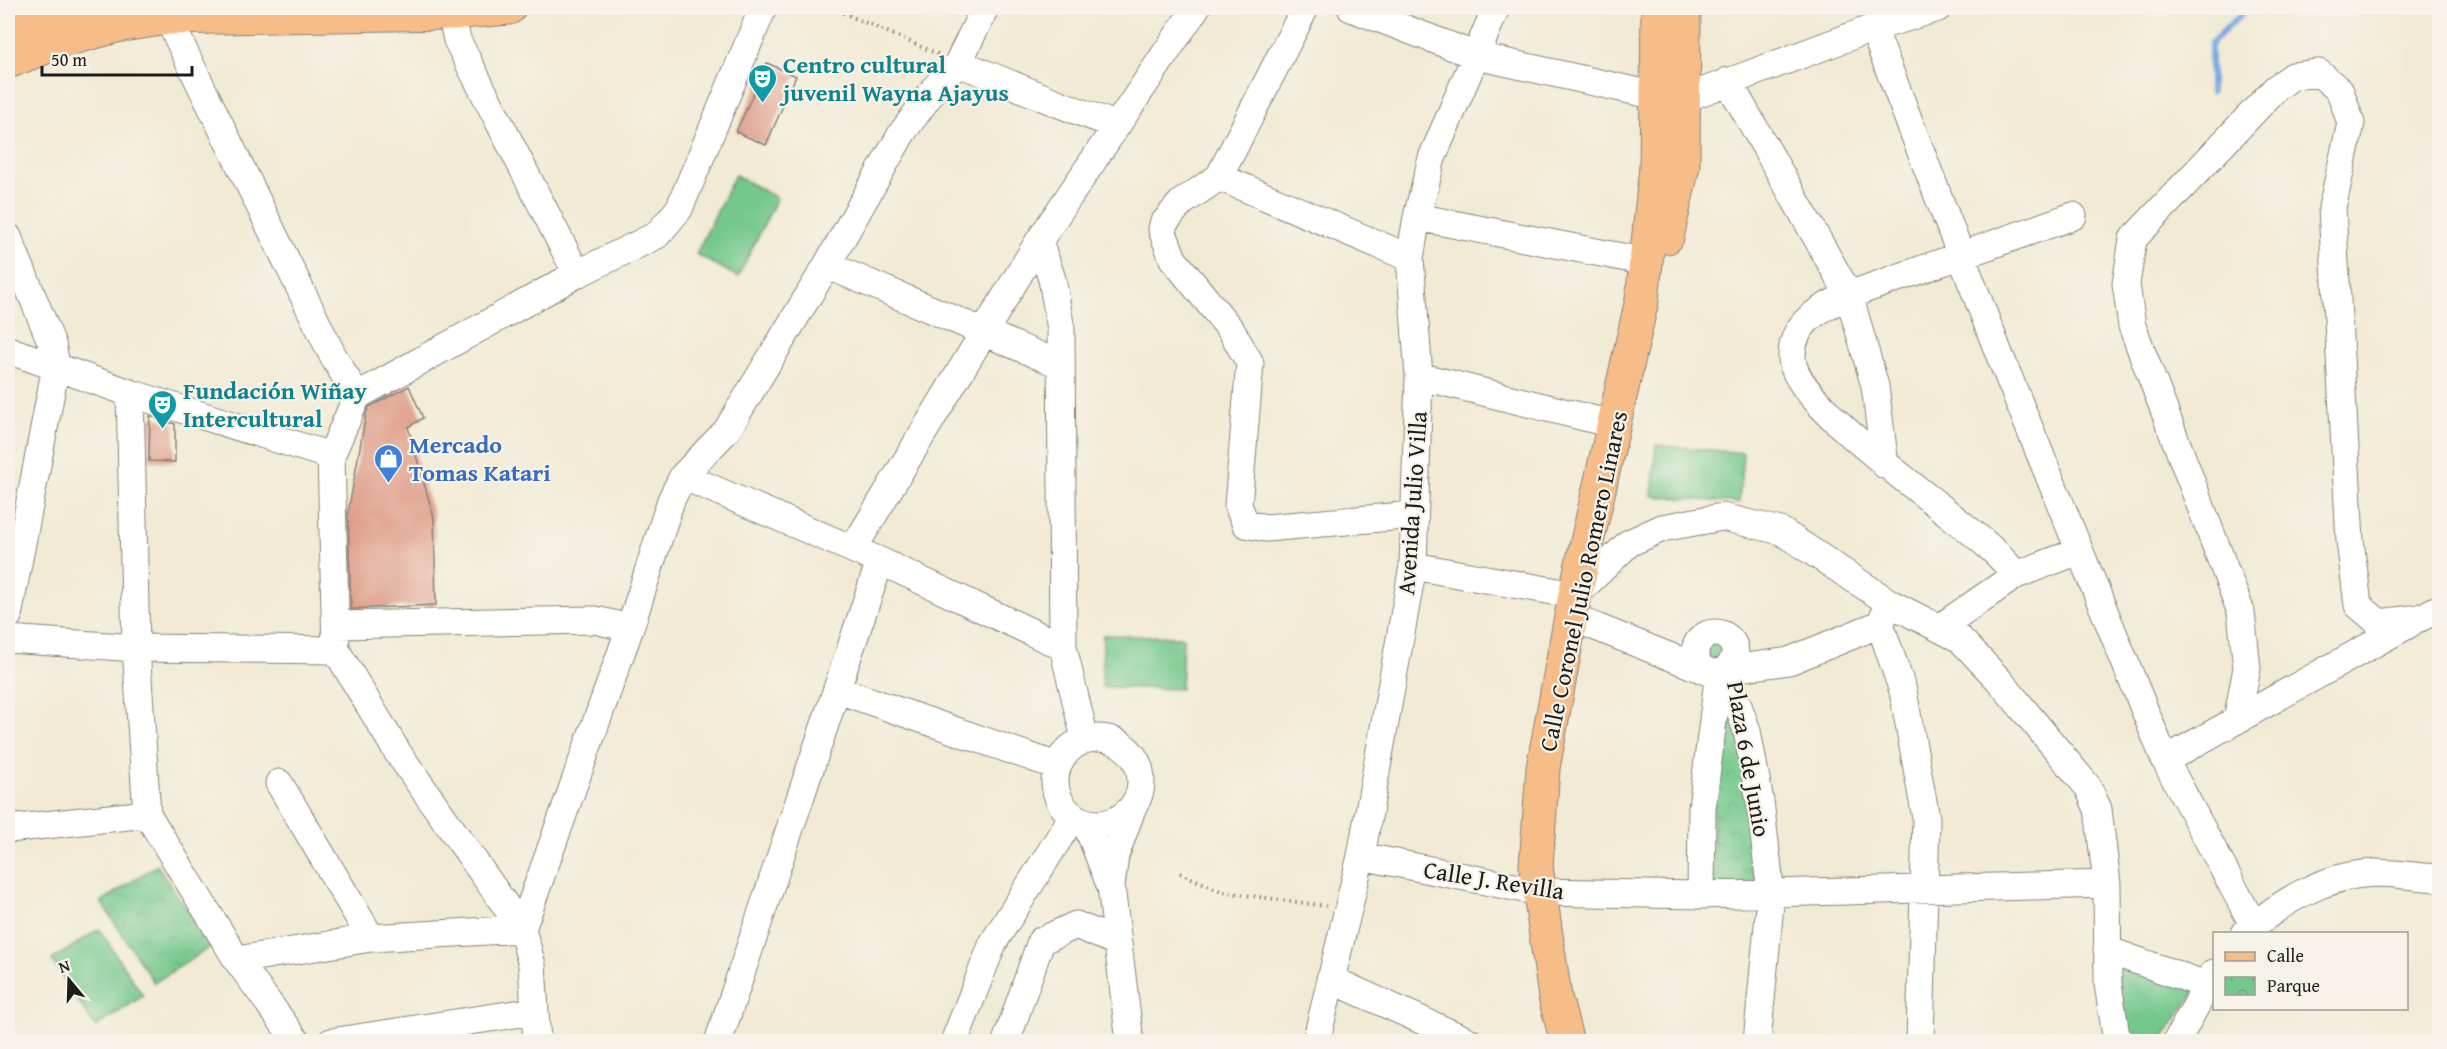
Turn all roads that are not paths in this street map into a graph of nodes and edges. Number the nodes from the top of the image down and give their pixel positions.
1 (79, 8) edge
2 (509, 8) edge
3 (763, 8) edge
4 (985, 8) edge
5 (1196, 8) edge
6 (1305, 8) edge
7 (1351, 8) edge
8 (1496, 8) edge
9 (1658, 8) edge
10 (1684, 8) edge
11 (1938, 8) edge
12 (450, 10) edge
13 (166, 13) edge
14 (1873, 28) junction
15 (8, 31) edge
16 (1476, 56) junction
17 (8, 62) edge
18 (958, 63) junction
19 (1728, 81) junction
20 (1670, 97) junction
21 (1117, 125) junction
22 (1220, 177) junction
23 (2073, 216) dead end
24 (1417, 217) junction
25 (8, 237) edge
26 (1039, 242) junction
27 (1960, 254) junction
28 (1410, 258) junction
29 (1647, 262) junction
30 (827, 264) junction
31 (577, 274) junction
32 (1849, 295) junction
33 (1642, 300) junction
34 (984, 332) junction
35 (8, 350) edge
36 (1061, 365) junction
37 (56, 366) junction
38 (1419, 376) junction
39 (130, 393) junction
40 (357, 396) junction
41 (1616, 424) junction
42 (331, 456) junction
43 (1885, 465) junction
44 (683, 476) junction
45 (1414, 515) junction
46 (854, 549) junction
47 (2079, 551) junction
48 (880, 561) junction
49 (1413, 566) junction
50 (2016, 575) junction
51 (1573, 606) junction
52 (1885, 613) junction
53 (2430, 613) edge
54 (8, 616) edge
55 (1939, 627) junction
56 (630, 628) junction
57 (336, 637) junction
58 (8, 639) edge
59 (1698, 643) junction
60 (1063, 647) junction
61 (136, 648) junction
62 (1671, 657) junction
63 (1723, 668) junction
64 (838, 690) junction
65 (2237, 720) junction
66 (1085, 740) junction
67 (2165, 760) junction
68 (1057, 766) junction
69 (279, 783) dead end
70 (1133, 806) junction
71 (147, 814) junction
72 (1079, 820) junction
73 (8, 829) edge
74 (1360, 856) junction
75 (2439, 878) edge
76 (2107, 884) junction
77 (1111, 886) junction
78 (1924, 890) junction
79 (1539, 892) junction
80 (1771, 894) junction
81 (1701, 895) junction
82 (522, 929) junction
83 (2249, 929) edge
84 (371, 938) junction
85 (1117, 942) junction
86 (2107, 950) junction
87 (237, 960) junction
88 (1330, 979) junction
89 (2210, 979) edge
90 (535, 1011) junction
91 (297, 1041) edge
92 (331, 1041) edge
93 (537, 1041) edge
94 (718, 1041) edge
95 (954, 1041) edge
96 (1006, 1041) edge
97 (1130, 1041) edge
98 (1316, 1041) edge
99 (1470, 1041) edge
100 (1567, 1041) edge
101 (1757, 1041) edge
102 (1920, 1041) edge
103 (2117, 1041) edge
104 (2176, 1041) edge

1 - 15 main road
2 - 12 main road
3 - 31 street
4 - 18 street
5 - 21 street
6 - 22 street
7 - 16 street
8 - 16 street, Avenida Julio Villa
9 - 20 main road, Calle Coronel Julio Romero Linares
10 - 20 main road, Calle Coronel Julio Romero Linares
11 - 14 street
12 - 13 main road
12 - 31 street
13 - 17 main road
13 - 40 street
14 - 19 street
14 - 27 street
16 - 20 street
16 - 24 street, Avenida Julio Villa
18 - 21 street
18 - 30 street
19 - 20 street
19 - 32 street
20 - 29 main road, Calle Coronel Julio Romero Linares
20 - 33 main road, Calle Coronel Julio Romero Linares
21 - 26 street
22 - 28 street
22 - 45 street
23 - 27 street
24 - 28 street, Avenida Julio Villa
24 - 29 street
25 - 37 street
26 - 34 street
26 - 36 street
27 - 32 street
27 - 47 street
28 - 38 street, Avenida Julio Villa
29 - 33 main road, Calle Coronel Julio Romero Linares
30 - 34 street
30 - 44 street
31 - 40 street
32 - 43 street
32 - 43 street
33 - 41 main road, Calle Coronel Julio Romero Linares
34 - 36 street
34 - 46 street
35 - 37 street
36 - 60 street
37 - 39 street
37 - 54 street
38 - 41 street
38 - 45 street, Avenida Julio Villa
39 - 42 street
39 - 61 street
40 - 42 street
41 - 51 main road, Calle Coronel Julio Romero Linares
42 - 57 street
43 - 50 street
44 - 46 street
44 - 56 street
45 - 49 street, Avenida Julio Villa
46 - 48 street
47 - 50 street
47 - 67 street
48 - 60 street
48 - 64 street
49 - 51 street
49 - 74 street, Avenida Julio Villa
50 - 55 street
51 - 52 street
51 - 62 street
51 - 79 main road, Calle Coronel Julio Romero Linares
52 - 55 street
52 - 63 street
52 - 78 street
53 - 65 street
53 - 65 street
55 - 76 street
56 - 57 street
56 - 82 street
57 - 61 street
57 - 82 street
58 - 61 street
59 - 62 street
59 - 63 street
59 - 63 street
60 - 66 street
61 - 71 street
62 - 63 street
63 - 80 street, Plaza 6 de Junio
63 - 81 street, Plaza 6 de Junio
64 - 68 street
64 - 94 street
65 - 67 street
66 - 68 street
66 - 70 street
67 - 83 street
68 - 72 street
69 - 84 street
70 - 72 street
70 - 77 street
71 - 73 street
71 - 87 street
72 - 77 street
72 - 95 street
74 - 79 street, Calle J. Revilla
74 - 88 street, Avenida Julio Villa
75 - 83 street
76 - 78 street, Calle J. Revilla
76 - 86 street
77 - 85 street
78 - 80 street, Calle J. Revilla
78 - 102 street
79 - 81 street, Calle J. Revilla
79 - 100 main road, Calle Coronel Julio Romero Linares
80 - 81 street, Calle J. Revilla
80 - 101 street, Plaza 6 de Junio
82 - 84 street
82 - 90 street
84 - 87 street
85 - 96 street
85 - 97 street
86 - 89 street
86 - 103 street
87 - 91 street
88 - 98 street, Avenida Julio Villa
88 - 99 street
89 - 104 street
90 - 92 street
90 - 93 street

